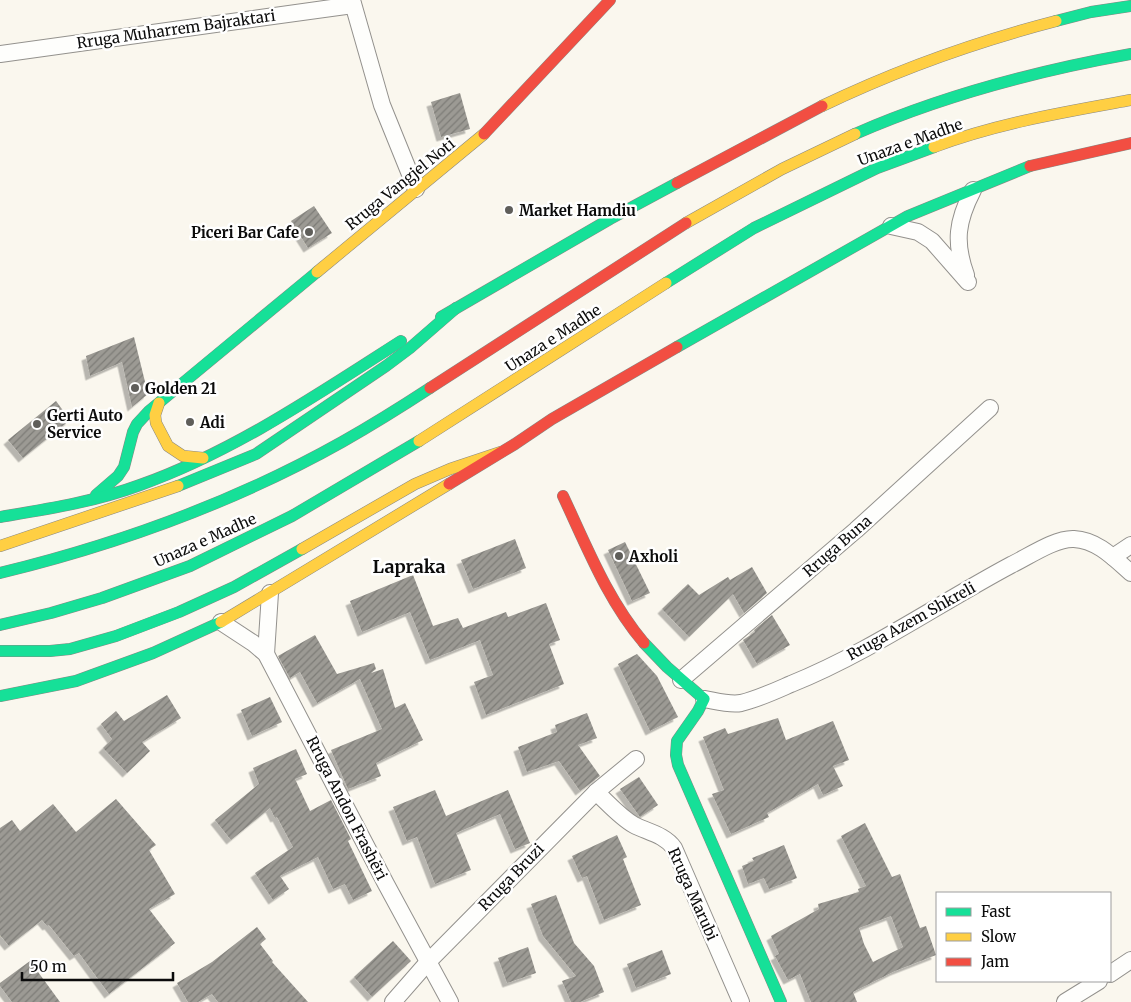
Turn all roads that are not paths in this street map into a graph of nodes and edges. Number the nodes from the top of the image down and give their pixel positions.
1 (610, 0) edge
2 (352, 2) edge
3 (1131, 6) edge
4 (0, 54) edge
5 (1131, 54) edge
6 (1131, 100) edge
7 (1131, 144) edge
8 (416, 189) junction
9 (973, 190) junction
10 (891, 226) junction
11 (456, 308) junction
12 (159, 403) junction
13 (990, 408) dead end
14 (500, 452) junction
15 (202, 458) junction
16 (563, 496) dead end
17 (90, 500) junction
18 (0, 517) edge
19 (170, 523) junction
20 (115, 528) dead end
21 (239, 543) junction
22 (1131, 545) edge
23 (0, 546) edge
24 (28, 548) dead end
25 (0, 555) edge
26 (1113, 557) junction
27 (0, 573) edge
28 (1131, 573) edge
29 (184, 580) dead end
30 (270, 593) junction
31 (221, 622) junction
32 (0, 625) edge
33 (15, 639) dead end
34 (0, 642) edge
35 (0, 651) edge
36 (266, 654) junction
37 (681, 680) junction
38 (0, 696) edge
39 (704, 699) junction
40 (636, 759) dead end
41 (596, 792) junction
42 (1131, 960) edge
43 (428, 962) junction
44 (1111, 973) edge
45 (1097, 982) edge
46 (393, 1002) edge
47 (450, 1002) edge
48 (740, 1002) edge
49 (781, 1002) edge
50 (1065, 1002) edge

1 - 8 main road, Rruga Vangjel Noti
2 - 4 street, Rruga Muharrem Bajraktari
2 - 8 street
3 - 11 main road
5 - 19 main road, Unaza e Madhe
6 - 21 main road, Unaza e Madhe
7 - 9 main road
8 - 12 main road, Rruga Vangjel Noti
9 - 10 main road
9 - 10 street
10 - 14 main road
11 - 15 main road
11 - 23 main road
12 - 15 main road
12 - 17 main road, Rruga Vangjel Noti
13 - 37 street, Rruga Buna
14 - 30 main road
14 - 35 main road
15 - 17 main road
16 - 37 main road
17 - 18 main road
19 - 20 main road
19 - 27 main road, Unaza e Madhe
21 - 29 main road
21 - 32 main road, Unaza e Madhe
22 - 26 street
24 - 25 main road
26 - 28 street, Rruga Azem Shkreli
26 - 39 street, Rruga Azem Shkreli
30 - 31 main road
30 - 36 street
31 - 36 street, Rruga Andon Frashëri
31 - 38 main road
33 - 34 main road
36 - 43 street, Rruga Andon Frashëri
37 - 39 main road
39 - 49 main road
40 - 41 street, Rruga Bruzi
41 - 43 street, Rruga Bruzi
41 - 48 street, Rruga Marubi
42 - 44 street
43 - 46 street, Rruga Bruzi
43 - 47 street, Rruga Andon Frashëri
45 - 50 street

